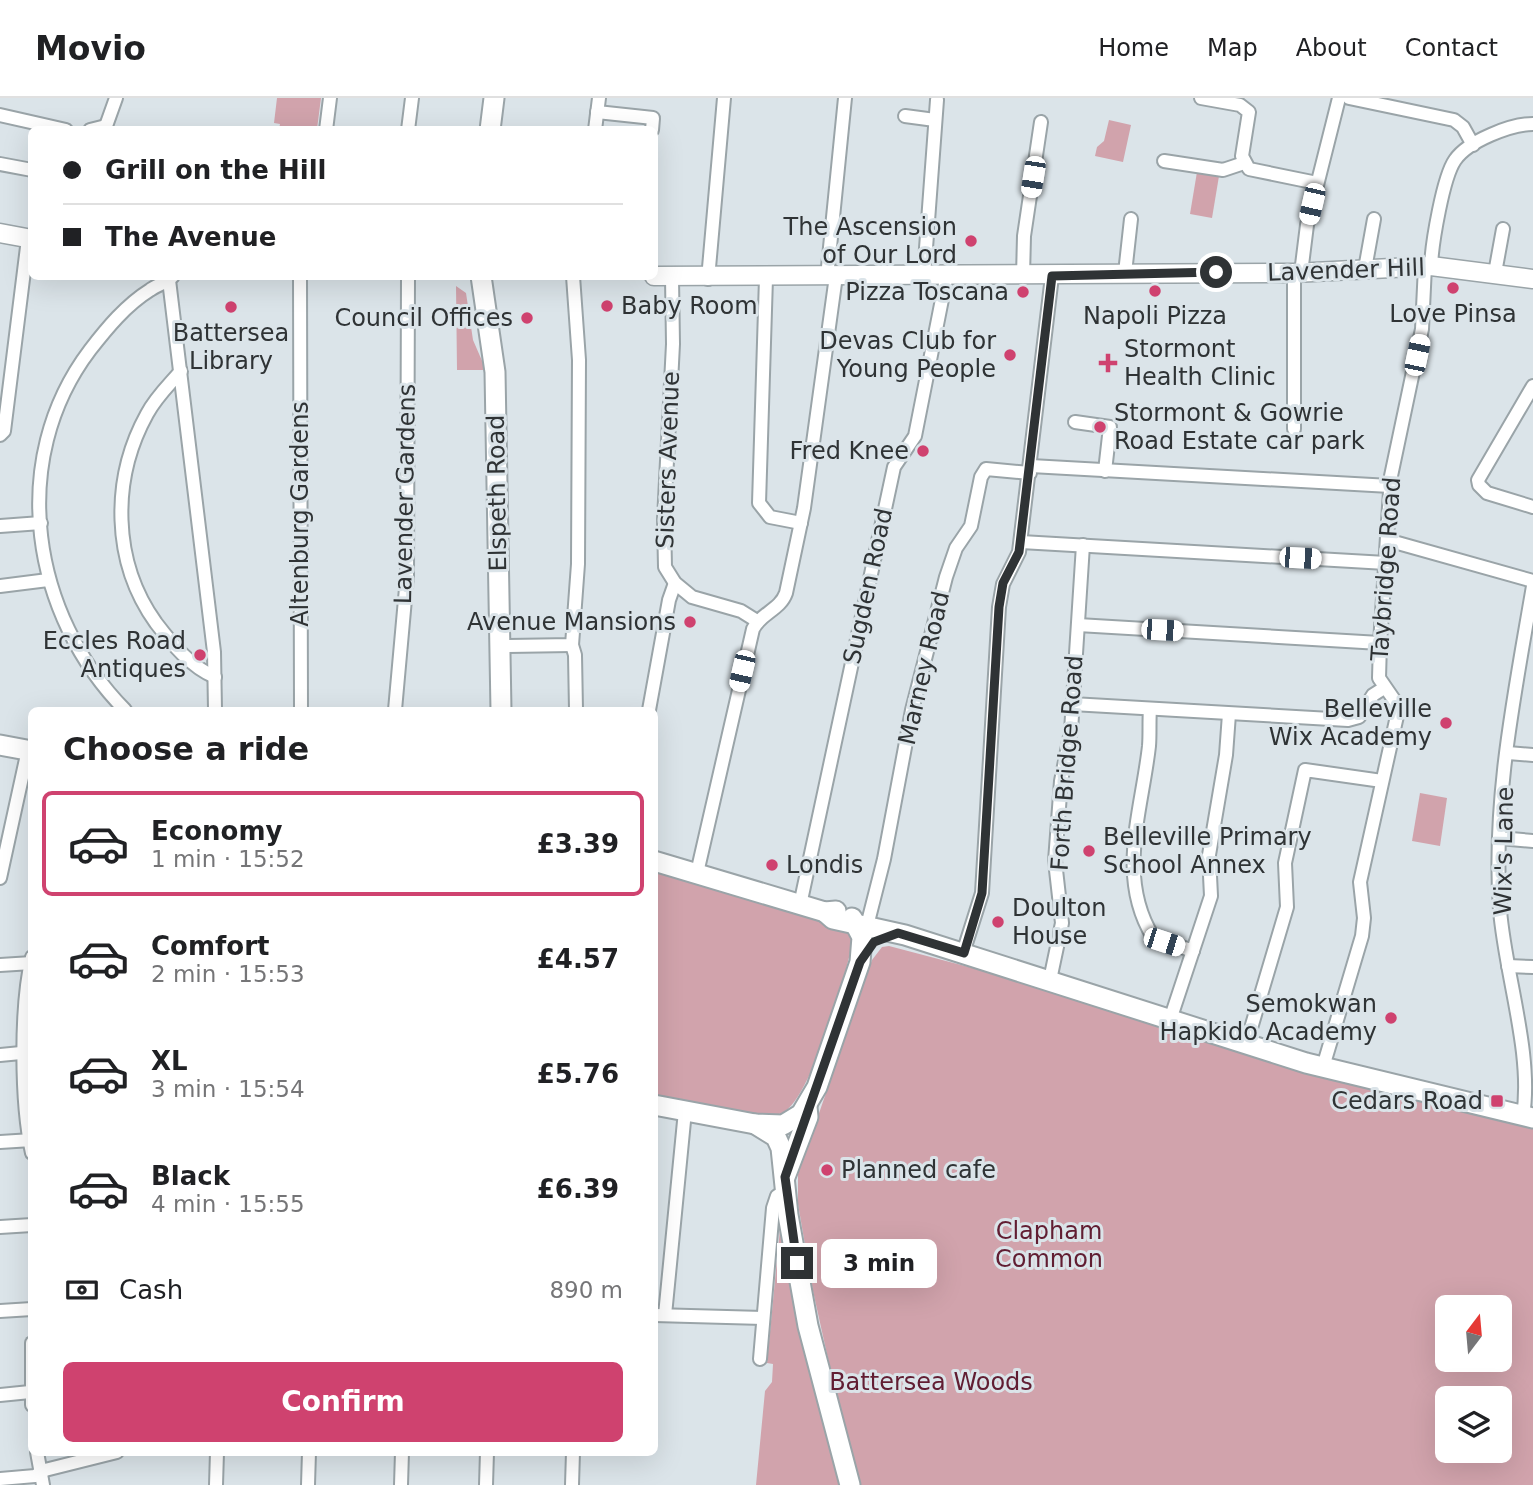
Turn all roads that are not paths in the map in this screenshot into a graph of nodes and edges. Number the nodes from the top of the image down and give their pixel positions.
1 (116, 98) edge
2 (331, 98) edge
3 (412, 98) edge
4 (494, 98) edge
5 (724, 98) edge
6 (845, 98) edge
7 (1201, 98) edge
8 (1339, 98) edge
9 (1349, 98) edge
10 (937, 100) dead end
11 (1399, 103) edge
12 (598, 105) edge
13 (0, 115) edge
14 (905, 116) dead end
15 (935, 120) junction
16 (1041, 122) dead end
17 (1533, 124) edge
18 (48, 126) edge
19 (107, 126) edge
20 (327, 126) edge
21 (408, 126) edge
22 (490, 126) edge
23 (595, 126) edge
24 (652, 126) edge
25 (1473, 145) junction
26 (1164, 161) dead end
27 (1244, 163) junction
28 (0, 164) edge
29 (28, 169) edge
30 (1317, 183) junction
31 (1131, 219) dead end
32 (1374, 219) dead end
33 (1503, 229) dead end
34 (0, 233) edge
35 (28, 239) edge
36 (28, 254) edge
37 (1428, 266) junction
38 (1365, 269) junction
39 (1125, 273) junction
40 (1298, 273) junction
41 (1495, 273) junction
42 (947, 274) junction
43 (924, 275) junction
44 (831, 276) junction
45 (1023, 276) junction
46 (1052, 276) junction
47 (663, 277) edge
48 (766, 278) junction
49 (708, 279) junction
50 (1533, 279) edge
51 (167, 280) edge
52 (171, 280) edge
53 (300, 280) edge
54 (408, 280) edge
55 (481, 280) edge
56 (573, 280) edge
57 (181, 371) junction
58 (1533, 386) edge
59 (1075, 422) dead end
60 (1294, 429) dead end
61 (0, 435) edge
62 (1031, 469) junction
63 (1105, 471) junction
64 (1390, 486) junction
65 (1533, 507) edge
66 (41, 523) junction
67 (801, 523) junction
68 (0, 526) edge
69 (1387, 540) junction
70 (1021, 542) junction
71 (1083, 545) junction
72 (1385, 563) junction
73 (48, 580) junction
74 (676, 583) junction
75 (1533, 583) edge
76 (0, 586) edge
77 (1531, 604) edge
78 (757, 621) junction
79 (1078, 625) junction
80 (1380, 643) junction
81 (572, 645) junction
82 (500, 646) junction
83 (215, 677) junction
84 (1384, 688) junction
85 (1072, 705) junction
86 (122, 707) edge
87 (215, 707) edge
88 (301, 707) edge
89 (395, 707) edge
90 (501, 707) edge
91 (576, 707) edge
92 (650, 707) edge
93 (1150, 709) junction
94 (1229, 714) junction
95 (0, 745) edge
96 (28, 750) edge
97 (1508, 753) junction
98 (1533, 755) edge
99 (28, 759) edge
100 (1382, 781) junction
101 (1499, 838) junction
102 (1533, 841) edge
103 (658, 861) edge
104 (697, 873) junction
105 (0, 878) edge
106 (800, 905) junction
107 (859, 920) junction
108 (898, 933) junction
109 (1193, 951) junction
110 (964, 953) junction
111 (28, 961) edge
112 (860, 962) junction
113 (0, 965) edge
114 (1508, 966) junction
115 (1533, 967) edge
116 (1050, 980) junction
117 (1170, 1020) junction
118 (1246, 1045) junction
119 (28, 1052) edge
120 (0, 1055) edge
121 (1323, 1068) junction
122 (658, 1106) edge
123 (807, 1108) junction
124 (685, 1111) junction
125 (1528, 1117) edge
126 (755, 1124) junction
127 (28, 1130) edge
128 (0, 1142) edge
129 (28, 1144) edge
130 (785, 1184) junction
131 (28, 1225) edge
132 (0, 1227) edge
133 (28, 1309) edge
134 (0, 1311) edge
135 (660, 1315) edge
136 (763, 1318) junction
137 (760, 1359) dead end
138 (0, 1395) edge
139 (28, 1399) edge
140 (38, 1456) edge
141 (106, 1456) edge
142 (217, 1456) edge
143 (309, 1456) edge
144 (402, 1456) edge
145 (487, 1456) edge
146 (573, 1456) edge
147 (0, 1479) edge
148 (42, 1479) edge
149 (216, 1485) edge
150 (308, 1485) edge
151 (401, 1485) edge
152 (485, 1485) edge
153 (572, 1485) edge
154 (850, 1485) edge

1 - 19 street
2 - 20 street
3 - 21 street
4 - 22 highway
5 - 49 street
6 - 44 street
7 - 27 street
8 - 30 street
9 - 11 street
10 - 15 street
11 - 25 street
12 - 23 street
12 - 24 street
13 - 18 street
14 - 15 street
15 - 43 street
16 - 45 street
17 - 25 street
25 - 37 street, Taybridge Road
26 - 27 street
27 - 30 street
28 - 29 street
30 - 40 street
31 - 39 street
32 - 38 street
33 - 41 street
34 - 35 main road
36 - 61 street
37 - 38 main road, Lavender Hill
37 - 41 main road, Lavender Hill
37 - 64 street, Taybridge Road
38 - 40 main road, Lavender Hill
39 - 40 main road, Lavender Hill
39 - 46 main road, Lavender Hill
40 - 60 street
41 - 50 main road, Lavender Hill
42 - 43 main road, Lavender Hill
42 - 45 main road, Lavender Hill
42 - 106 street, Sugden Road
43 - 44 main road, Lavender Hill
44 - 48 main road, Lavender Hill
44 - 67 street
45 - 46 main road, Lavender Hill
46 - 62 street
47 - 49 main road, Lavender Hill
47 - 74 street, Sisters Avenue
48 - 49 main road, Lavender Hill
48 - 67 street
51 - 66 street
52 - 57 street
53 - 88 street, Altenburg Gardens
54 - 89 street, Lavender Gardens
55 - 82 highway, Elspeth Road
56 - 81 street
57 - 83 street
57 - 83 street
58 - 65 street
59 - 63 street
62 - 63 street
62 - 70 street
62 - 107 street, Marney Road
63 - 64 street
64 - 69 street, Taybridge Road
66 - 68 street
66 - 73 street
67 - 78 street
69 - 72 street, Taybridge Road
69 - 75 street
70 - 71 street
70 - 110 street
71 - 72 street
71 - 79 street, Forth Bridge Road
72 - 80 street, Taybridge Road
73 - 76 street
73 - 86 street
74 - 78 street, Sisters Avenue
74 - 92 street
75 - 77 street, Wix's Lane
77 - 97 street, Wix's Lane
78 - 104 street
79 - 80 street
79 - 85 street, Forth Bridge Road
80 - 84 street, Taybridge Road
81 - 82 street
81 - 91 street
82 - 90 highway, Elspeth Road
83 - 87 street
84 - 94 street
84 - 100 street, Taybridge Road
85 - 93 street
85 - 116 street, Forth Bridge Road
93 - 94 street
93 - 109 street
94 - 109 street
95 - 96 highway
97 - 98 street
97 - 101 street, Wix's Lane
99 - 105 street
100 - 118 street
100 - 121 street, Taybridge Road
101 - 102 street
101 - 114 street, Wix's Lane
103 - 104 highway
104 - 106 highway
106 - 107 highway
107 - 108 highway
107 - 112 highway
108 - 110 highway
108 - 112 highway
109 - 117 street
110 - 116 highway
111 - 113 street
112 - 123 highway
114 - 115 street
114 - 125 street, Wix's Lane
116 - 117 highway
117 - 118 highway
118 - 121 highway
119 - 120 street
119 - 127 street
121 - 125 highway
122 - 124 highway
123 - 126 highway
123 - 130 highway
124 - 126 highway
124 - 135 street
126 - 130 highway
128 - 129 street
130 - 136 street
130 - 154 highway
131 - 132 street
133 - 134 street
135 - 136 street
136 - 137 street
138 - 139 street
140 - 148 street
141 - 148 street
142 - 149 street
143 - 150 street
144 - 151 street
145 - 152 street
146 - 153 street
147 - 148 street

